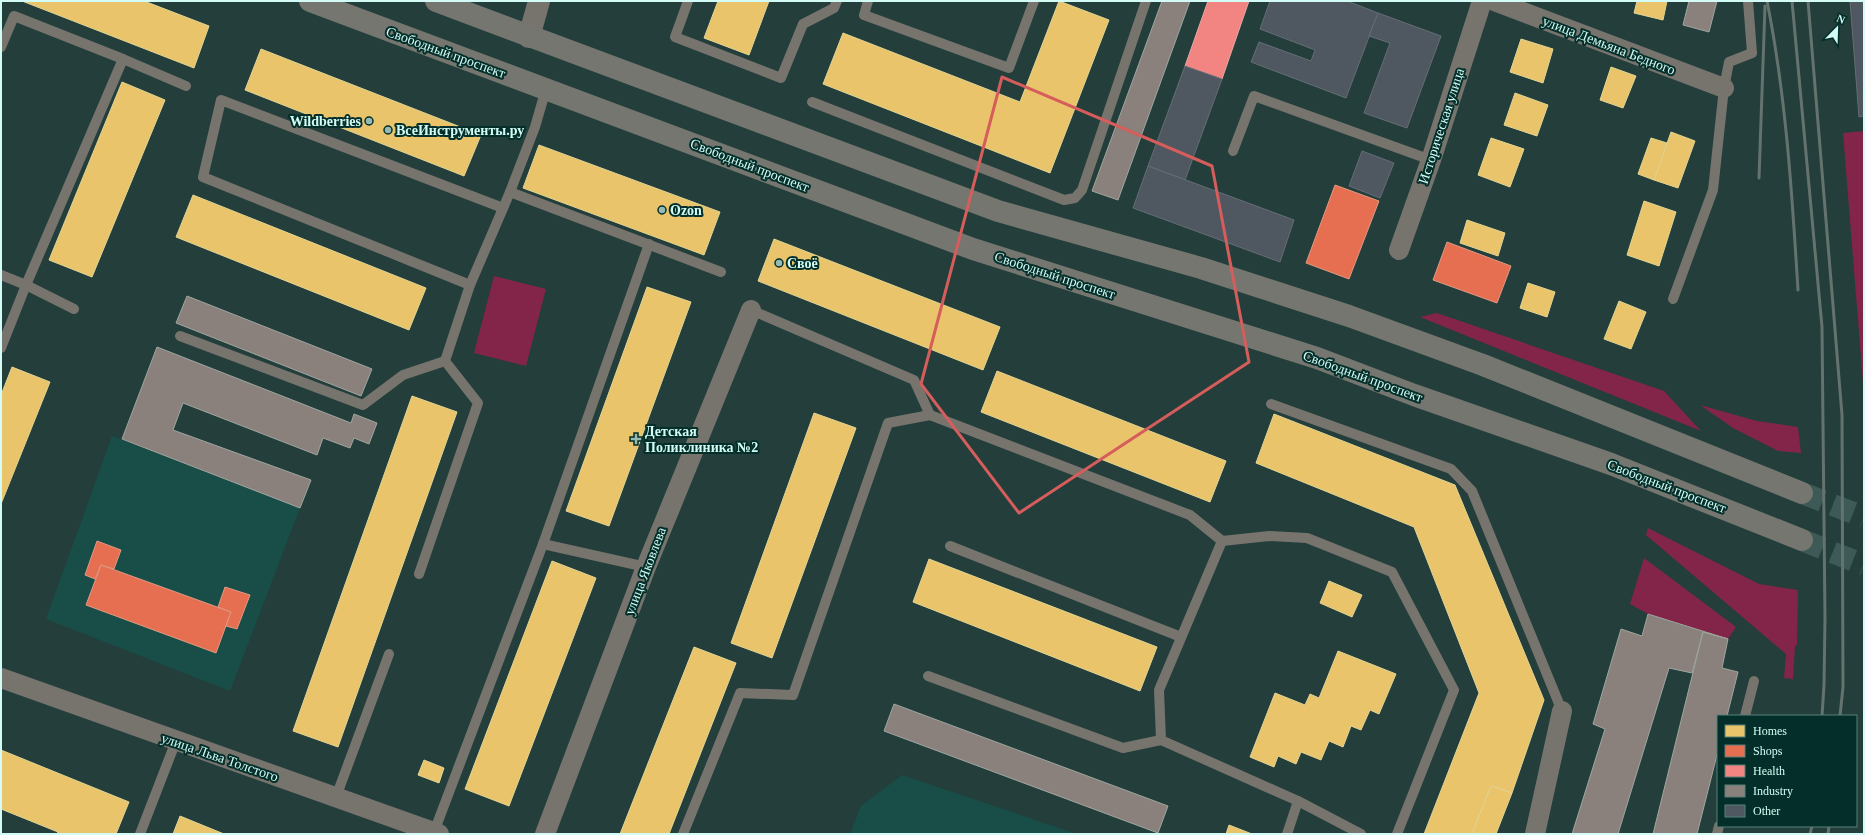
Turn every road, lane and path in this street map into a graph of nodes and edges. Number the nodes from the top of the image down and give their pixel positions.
1 (310, 1) edge
2 (436, 1) edge
3 (539, 1) edge
4 (688, 1) edge
5 (837, 1) edge
6 (868, 1) edge
7 (1034, 1) edge
8 (1146, 1) edge
9 (1482, 1) edge
10 (1494, 1) edge
11 (1748, 1) edge
12 (529, 37) junction
13 (1, 47) edge
14 (123, 59) junction
15 (186, 86) dead end
16 (1724, 88) junction
17 (546, 89) junction
18 (812, 102) dead end
19 (1233, 151) dead end
20 (1431, 160) junction
21 (510, 192) junction
22 (503, 208) junction
23 (649, 244) junction
24 (1399, 250) dead end
25 (721, 272) dead end
26 (1, 275) edge
27 (26, 285) junction
28 (470, 285) junction
29 (1673, 299) dead end
30 (74, 309) dead end
31 (751, 310) joint
32 (180, 336) dead end
33 (1, 348) edge
34 (445, 361) junction
35 (1271, 404) dead end
36 (930, 414) junction
37 (1802, 493) tunnel mouth
38 (1802, 540) tunnel mouth
39 (1222, 541) junction
40 (543, 544) junction
41 (950, 546) dead end
42 (646, 567) junction
43 (419, 574) dead end
44 (1181, 637) junction
45 (389, 654) dead end
46 (928, 676) dead end
47 (1, 678) edge
48 (1754, 681) dead end
49 (1562, 711) joint
50 (1745, 715) edge
51 (1161, 740) junction
52 (176, 741) junction
53 (336, 797) junction
54 (1298, 801) junction
55 (436, 833) edge
56 (140, 834) edge
57 (545, 834) edge
58 (683, 834) edge
59 (1287, 834) edge
60 (1361, 834) edge
61 (1397, 834) edge
62 (1535, 834) edge

1 - 17 main road, Свободный проспект
2 - 12 main road
3 - 12 street
4 - 5 lane
6 - 7 lane
8 - 18 lane
9 - 20 street, Историческая улица
10 - 16 street, улица Демьяна Бедного
11 - 16 lane
12 - 37 main road
13 - 14 lane
14 - 15 lane
14 - 27 lane
16 - 29 lane
17 - 21 lane
17 - 38 main road, Свободный проспект
19 - 20 lane
20 - 24 street, Историческая улица
21 - 22 lane
21 - 23 lane
22 - 28 lane
22 - 28 lane
23 - 25 lane
23 - 40 lane
26 - 27 lane
27 - 30 lane
27 - 33 lane
28 - 34 lane
31 - 36 lane
31 - 42 street, улица Яковлева
32 - 34 lane
34 - 43 lane
35 - 49 lane
36 - 39 lane
36 - 58 lane
39 - 44 lane
39 - 61 lane
40 - 42 lane
40 - 55 lane
41 - 44 lane
42 - 57 street, улица Яковлева
44 - 51 lane
45 - 53 lane
46 - 51 lane
47 - 52 street, улица Льва Толстого
48 - 50 lane
49 - 62 street
51 - 54 lane
52 - 53 street, улица Льва Толстого
52 - 56 lane
53 - 55 street, улица Льва Толстого
54 - 59 lane
54 - 60 lane

